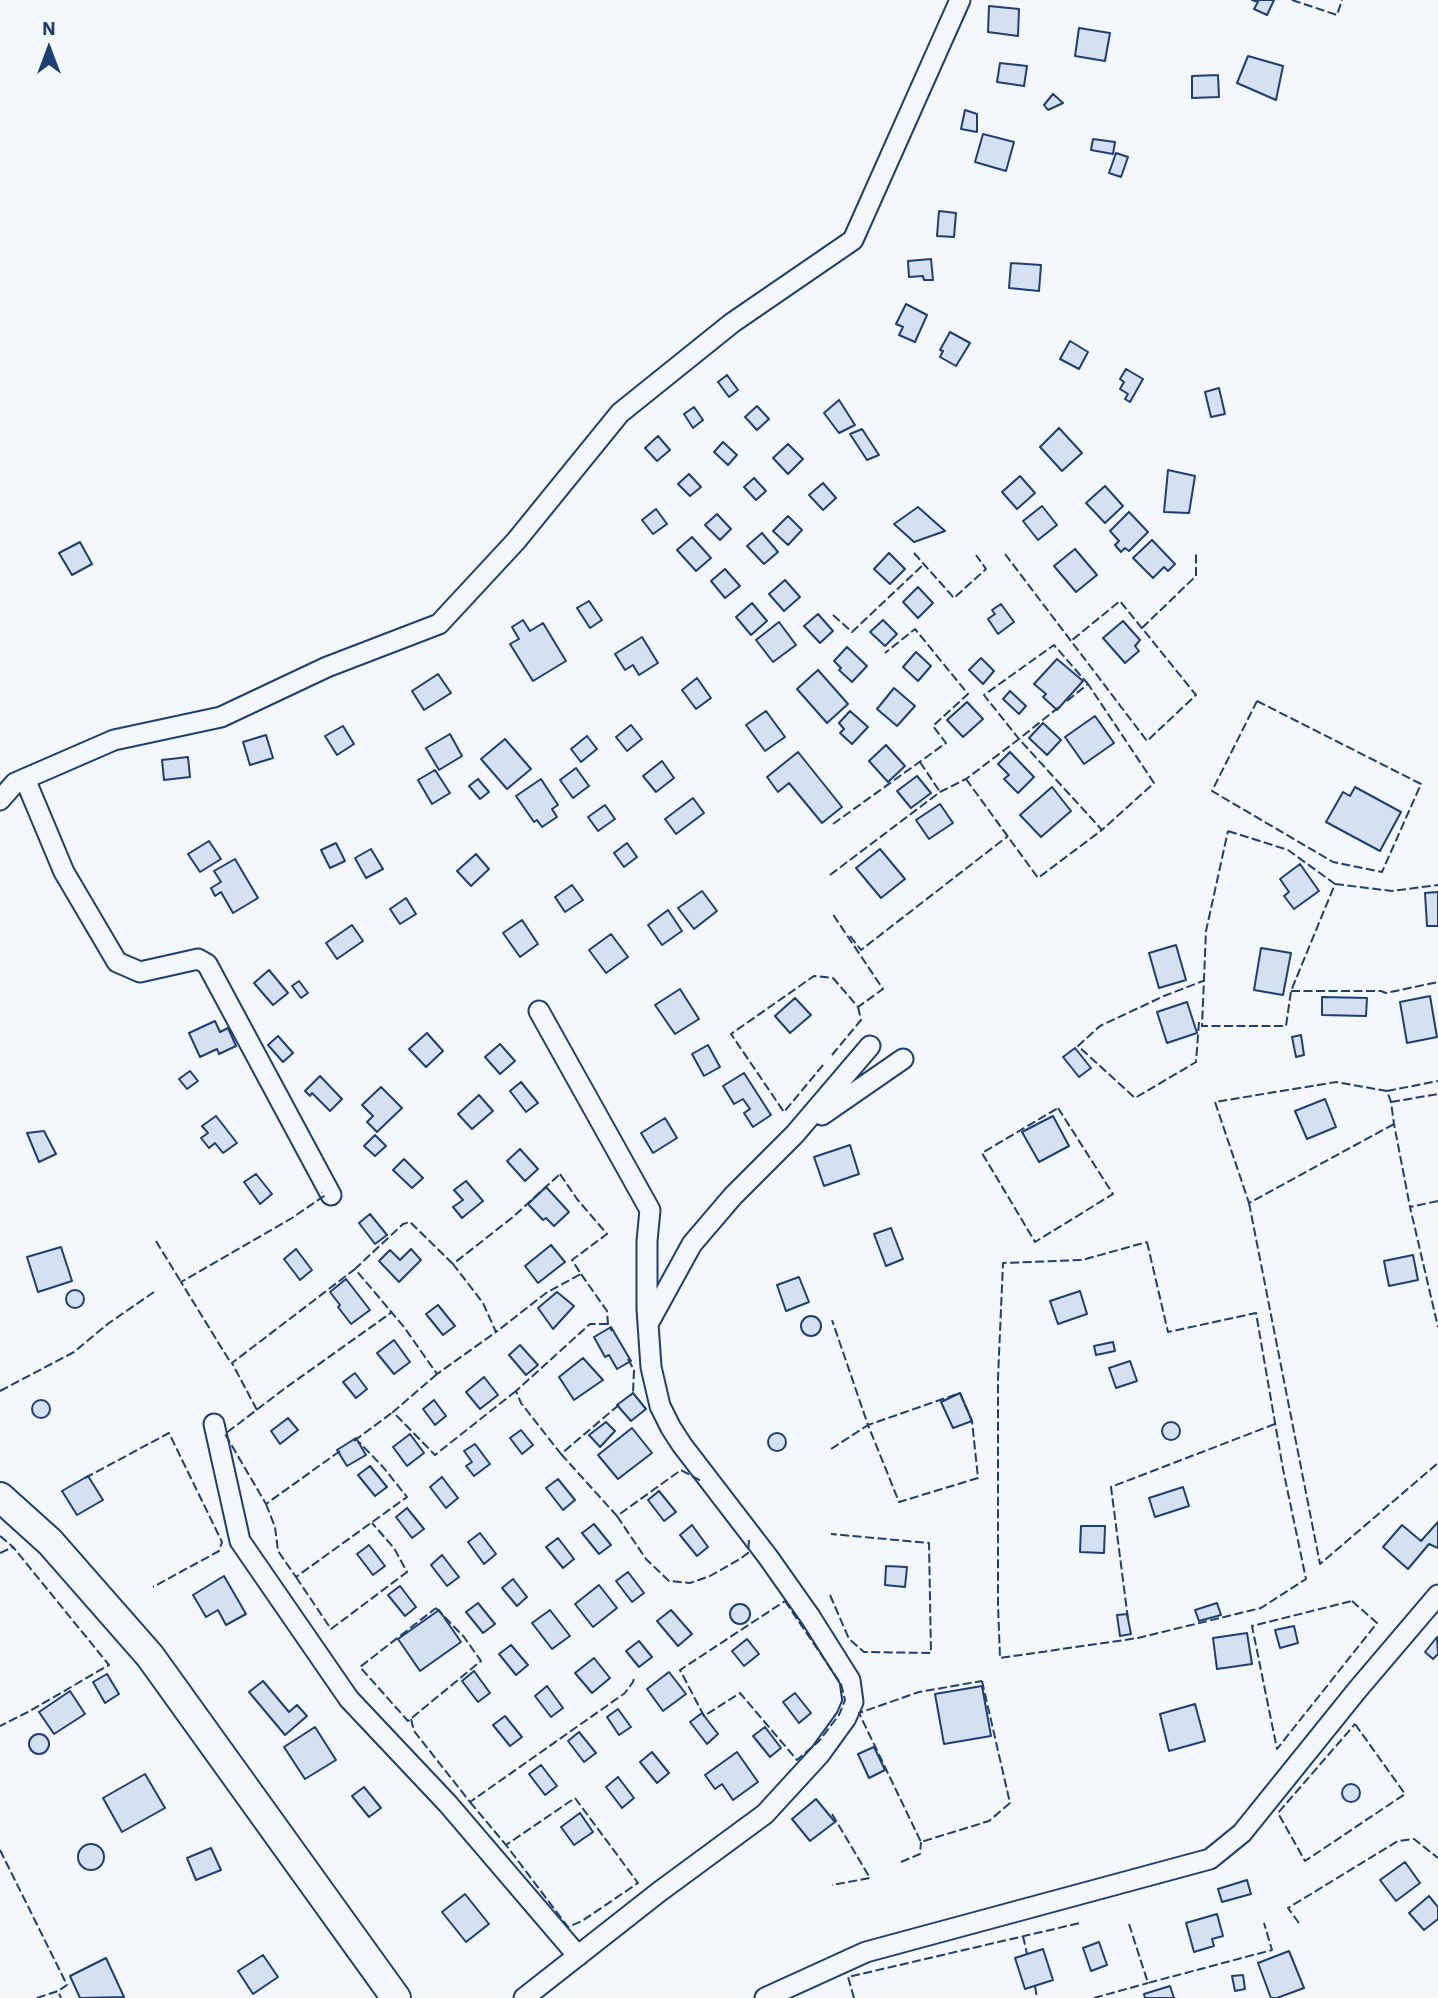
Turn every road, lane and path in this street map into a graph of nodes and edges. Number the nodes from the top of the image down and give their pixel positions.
1 (960, 0) edge
2 (25, 779) junction
3 (0, 800) edge
4 (539, 1011) dead end
5 (870, 1046) dead end
6 (903, 1059) dead end
7 (795, 1134) junction
8 (331, 1195) dead end
9 (648, 1325) junction
10 (214, 1424) dead end
11 (0, 1497) edge
12 (1438, 1595) edge
13 (578, 1956) junction
14 (396, 1998) edge
15 (524, 1998) edge
16 (765, 1998) edge

1 - 2 street
2 - 3 street
2 - 8 street
4 - 9 street
5 - 7 street
6 - 7 street
7 - 9 street
9 - 13 street
10 - 13 street
11 - 14 main road
12 - 16 street
13 - 15 street

